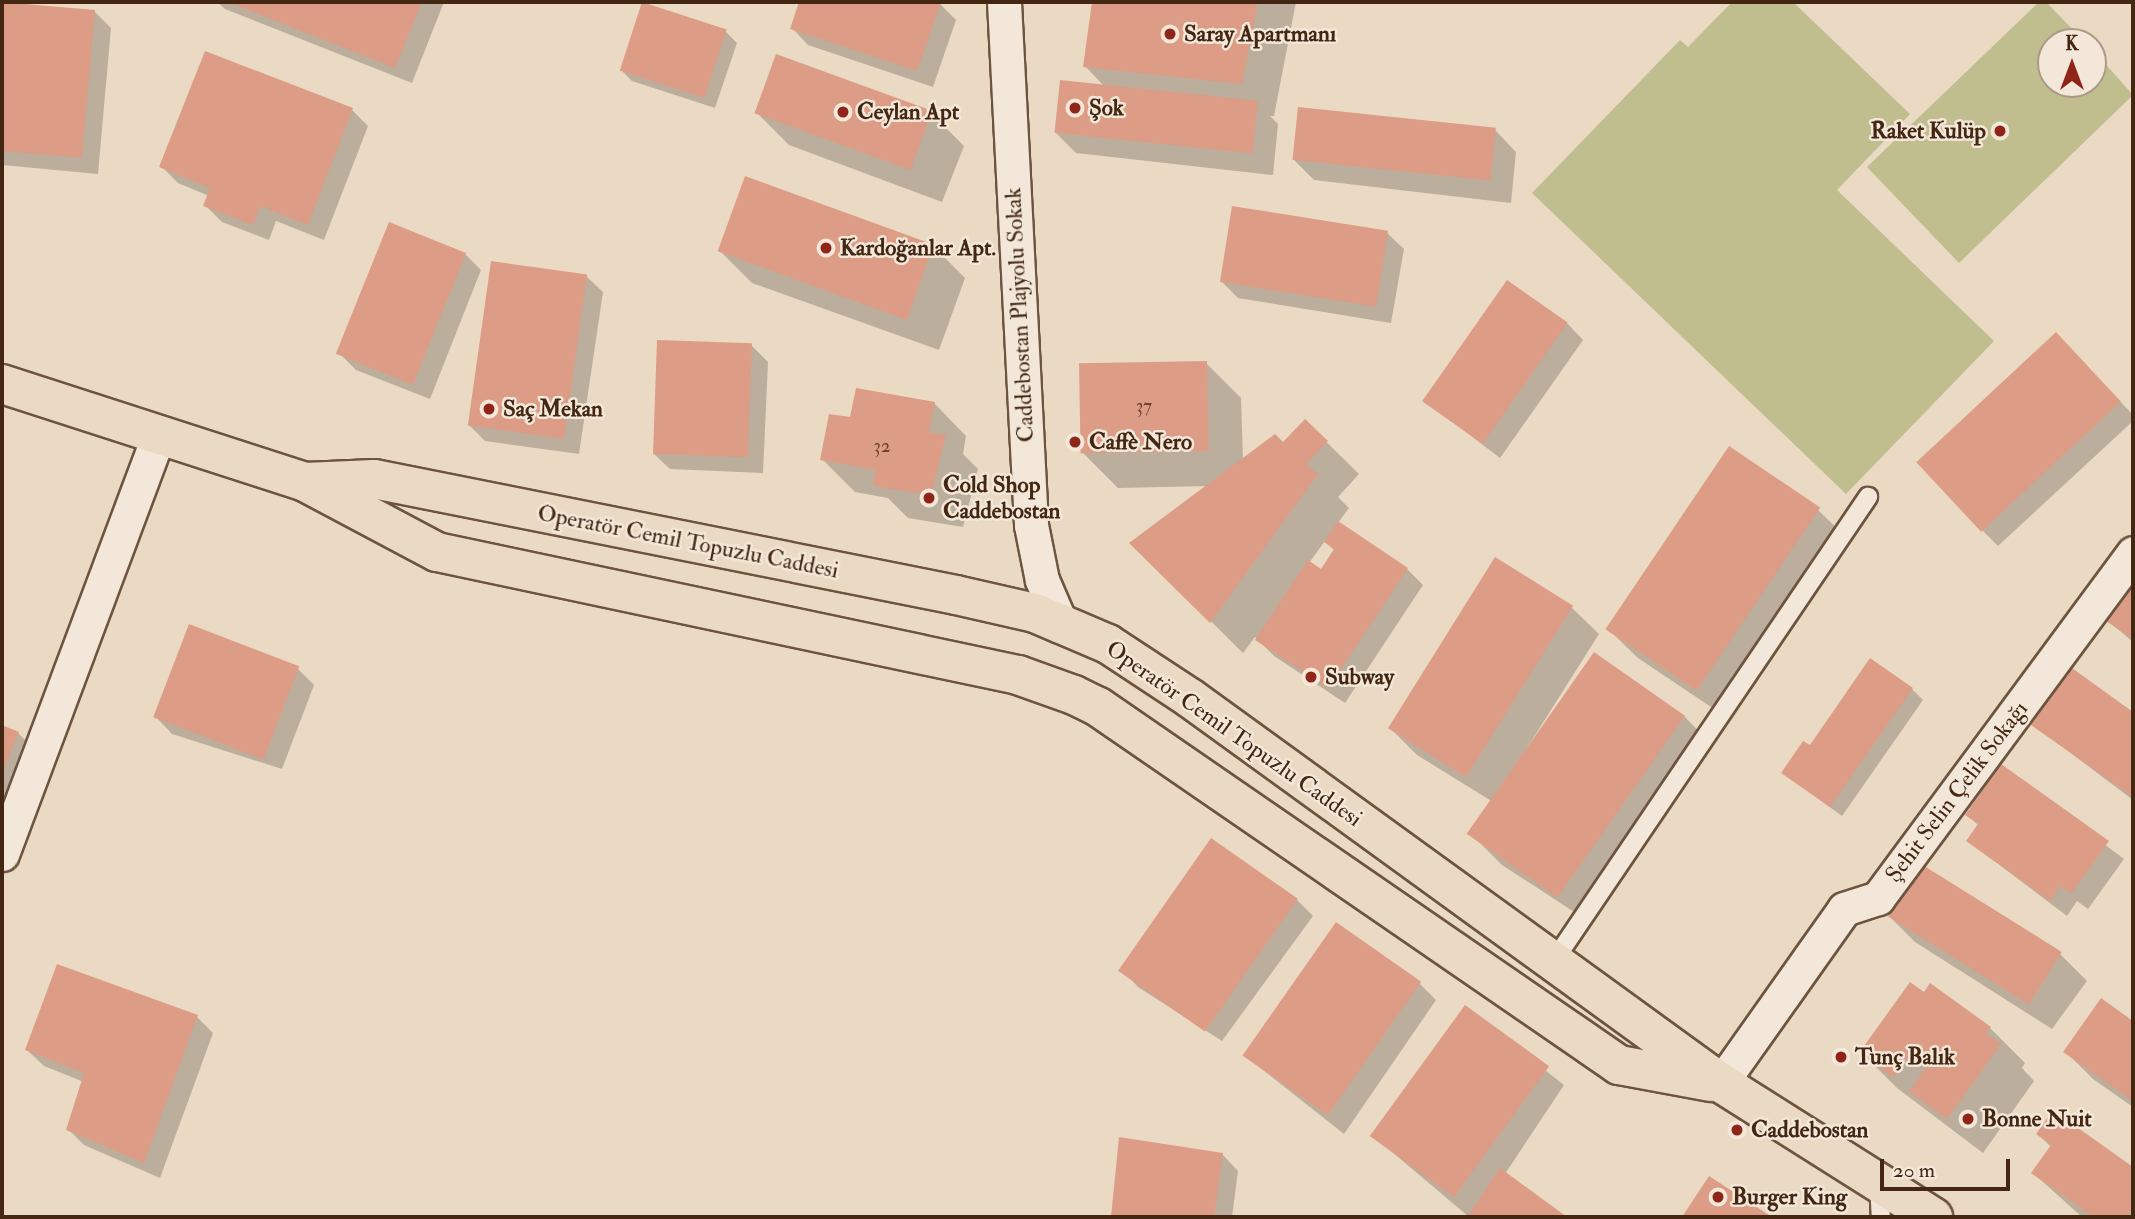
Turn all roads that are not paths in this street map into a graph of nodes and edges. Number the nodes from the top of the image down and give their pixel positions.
1 (1004, 2) edge
2 (2, 384) edge
3 (159, 434) junction
4 (305, 482) junction
5 (1868, 497) dead end
6 (2133, 553) edge
7 (1061, 624) junction
8 (2, 855) edge
9 (1553, 962) junction
10 (1721, 1083) junction
11 (1880, 1200) edge
12 (1933, 1217) edge

1 - 7 street, Caddebostan Plajyolu Sokak
2 - 3 main road, Operatör Cemil Topuzlu Caddesi
3 - 4 main road, Operatör Cemil Topuzlu Caddesi
3 - 8 street
4 - 7 main road, Operatör Cemil Topuzlu Caddesi
4 - 10 main road, Operatör Cemil Topuzlu Caddesi
5 - 9 lane
6 - 10 street, Şehit Selin Çelik Sokağı
7 - 9 main road, Operatör Cemil Topuzlu Caddesi
9 - 10 main road, Operatör Cemil Topuzlu Caddesi
10 - 11 main road, Operatör Cemil Topuzlu Caddesi
11 - 12 main road, Operatör Cemil Topuzlu Caddesi

